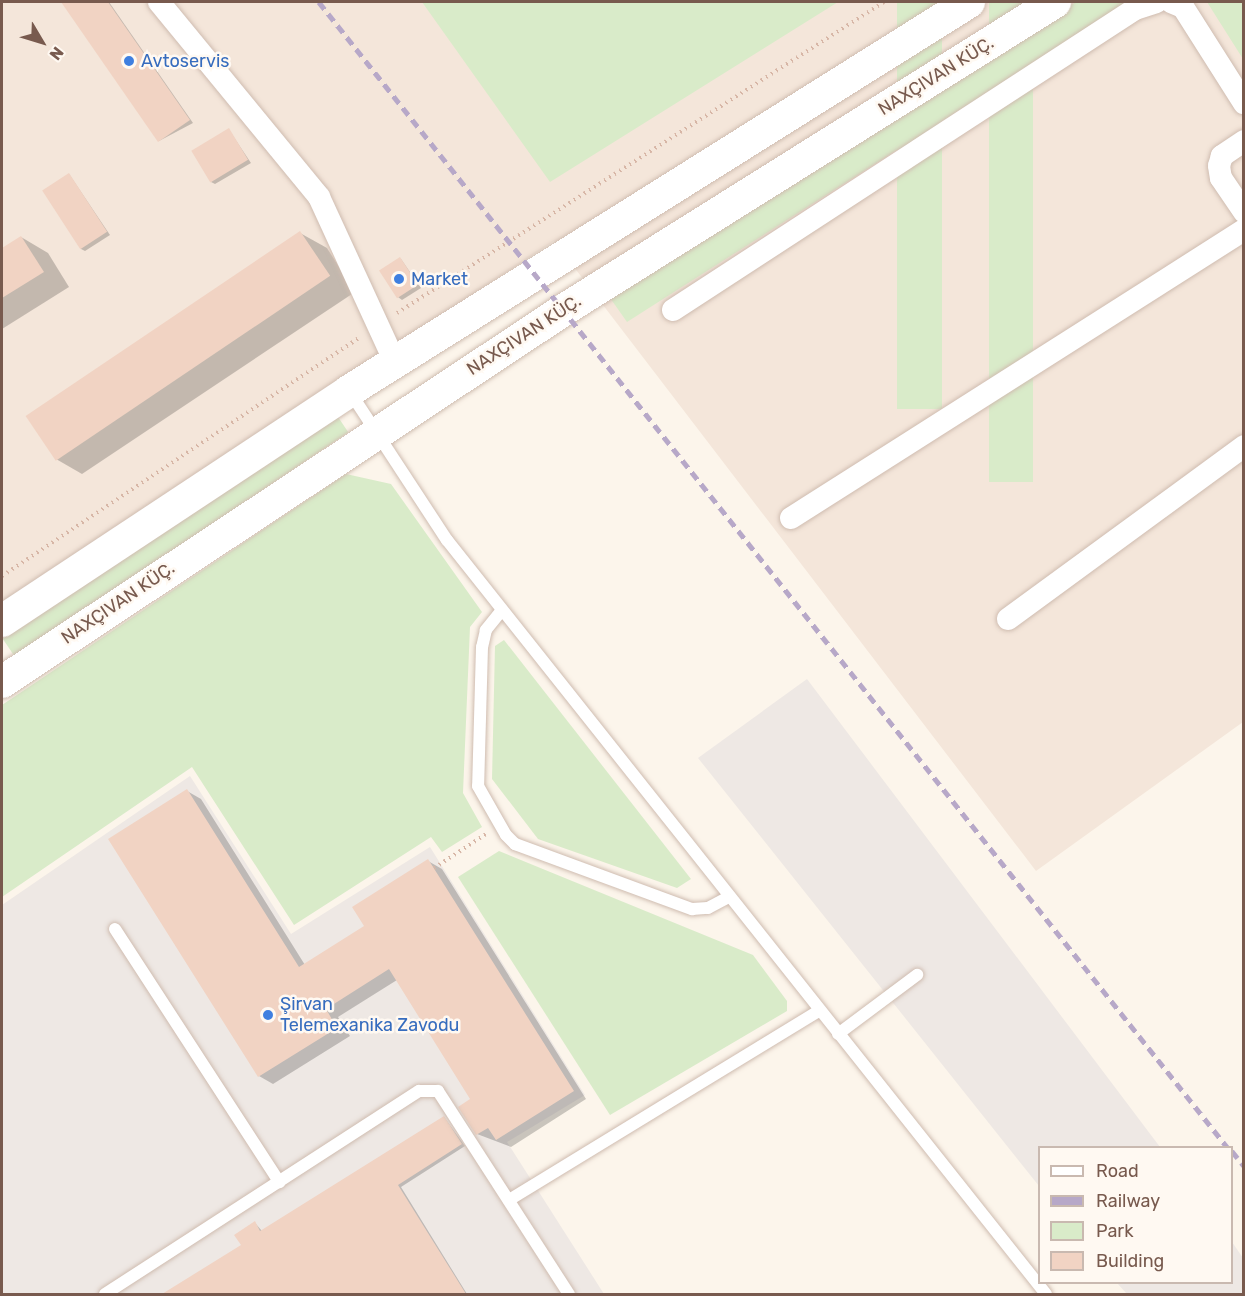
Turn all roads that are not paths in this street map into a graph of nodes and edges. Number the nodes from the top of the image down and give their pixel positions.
1 (159, 2) edge
2 (969, 2) edge
3 (1055, 2) edge
4 (1156, 2) edge
5 (1171, 2) edge
6 (1244, 104) edge
7 (1244, 141) edge
8 (1244, 212) edge
9 (1244, 230) edge
10 (673, 310) dead end
11 (395, 362) junction
12 (349, 391) junction
13 (374, 432) junction
14 (1244, 446) edge
15 (791, 519) dead end
16 (502, 610) junction
17 (1008, 619) dead end
18 (2, 621) edge
19 (2, 682) edge
20 (729, 897) junction
21 (115, 930) dead end
22 (917, 975) dead end
23 (819, 1011) junction
24 (838, 1034) junction
25 (279, 1182) junction
26 (509, 1200) junction
27 (105, 1294) edge
28 (569, 1294) edge
29 (1046, 1294) edge

1 - 11 street
2 - 11 main road
3 - 13 main road
4 - 10 street
5 - 6 street
7 - 8 street
9 - 15 street
11 - 12 main road
12 - 13 lane
12 - 18 main road
13 - 16 lane
13 - 19 main road
14 - 17 street
16 - 20 lane
16 - 20 lane
20 - 23 lane
21 - 25 lane
22 - 24 lane
23 - 24 lane
23 - 26 lane
24 - 29 lane
25 - 26 lane
25 - 27 lane
26 - 28 lane

